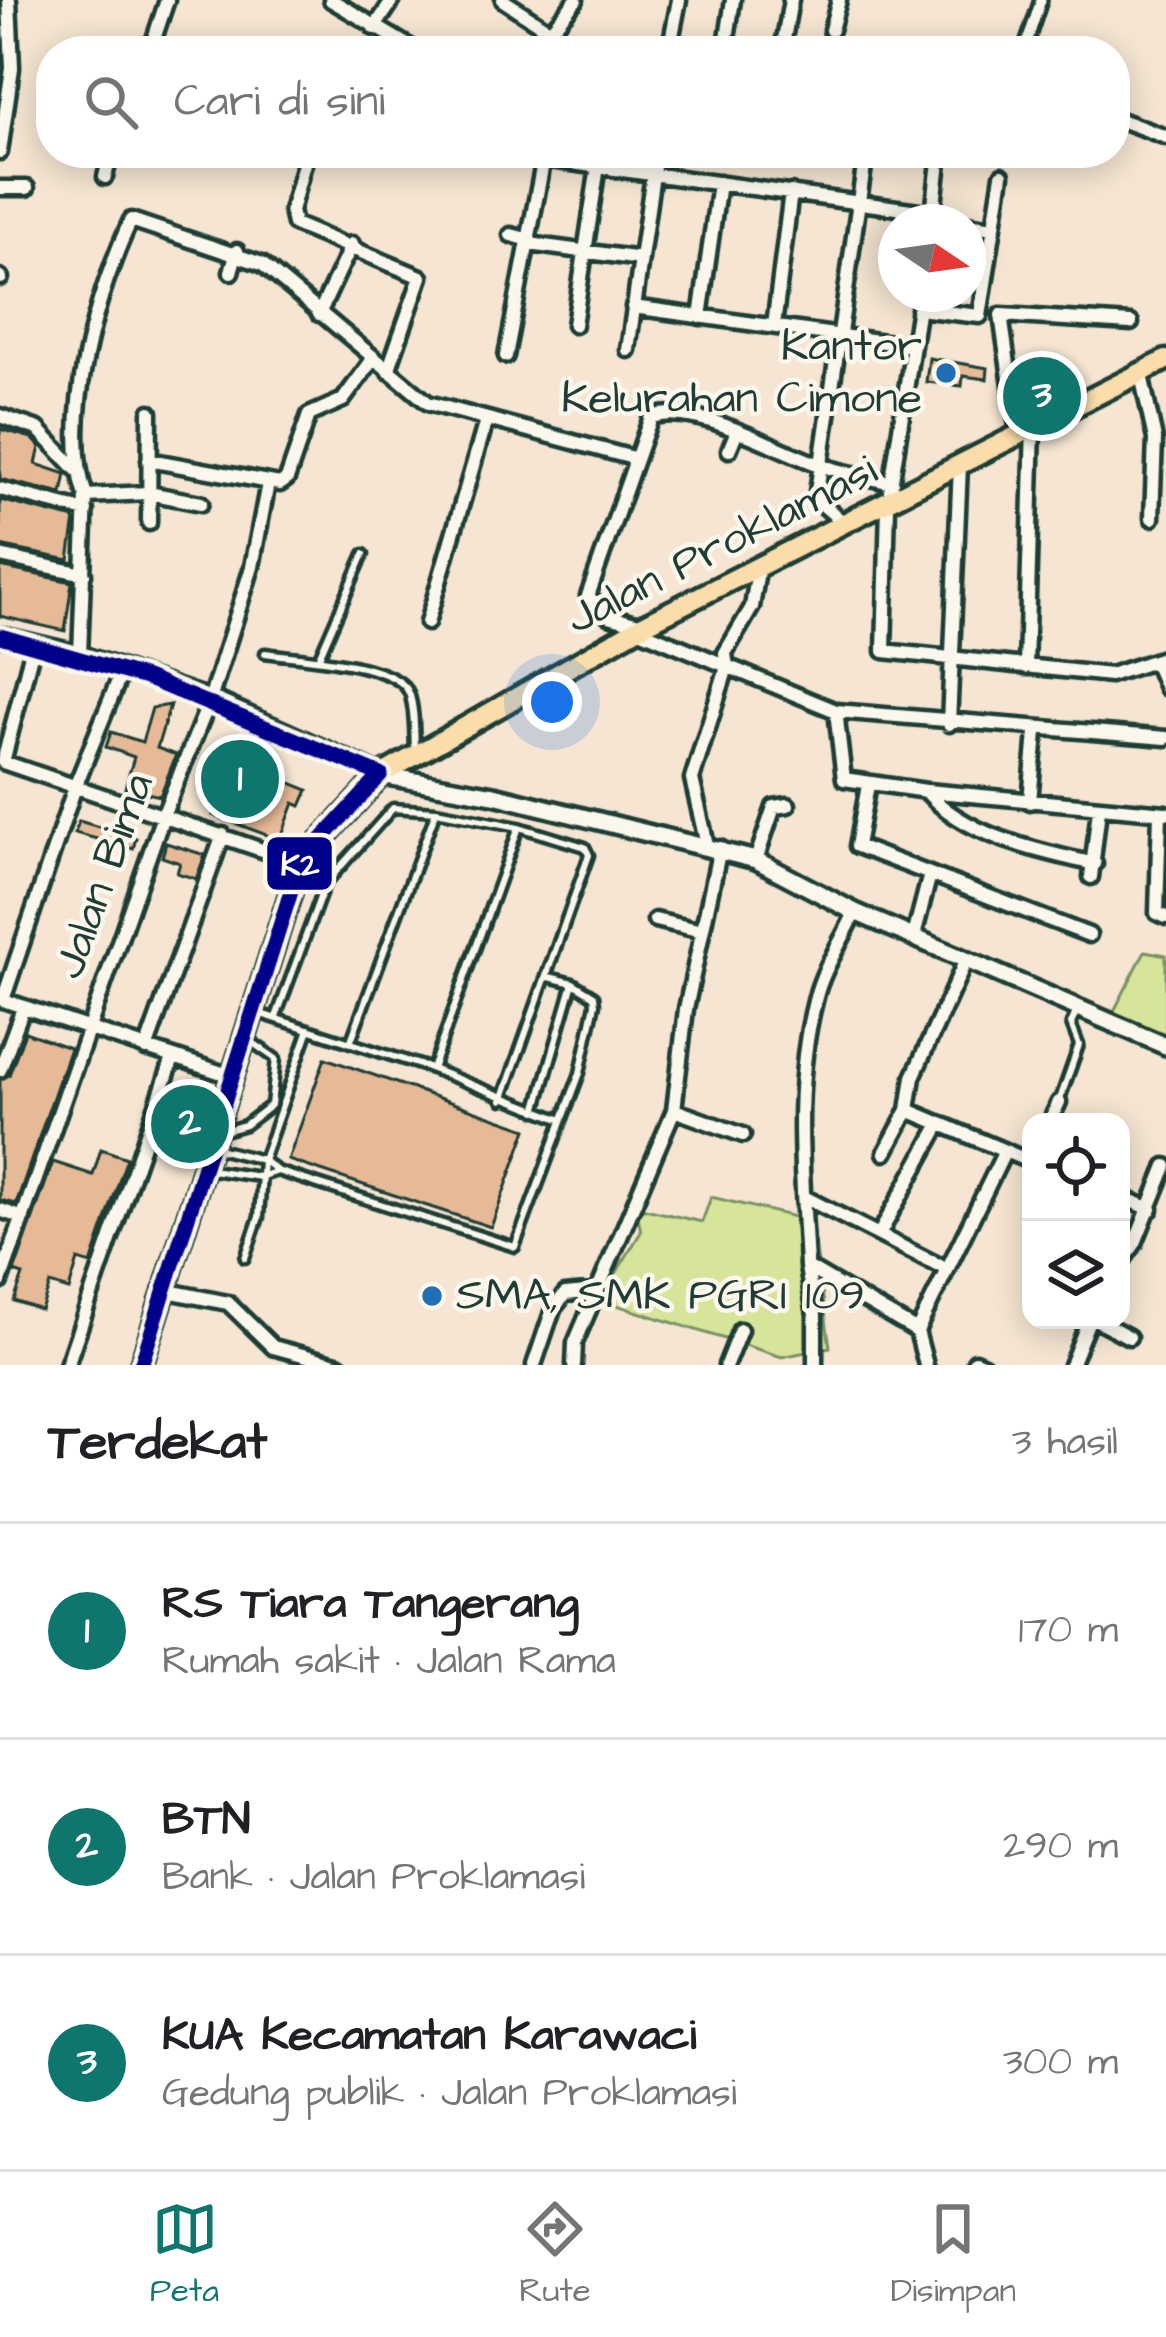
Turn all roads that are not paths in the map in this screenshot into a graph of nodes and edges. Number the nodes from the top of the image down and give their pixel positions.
1 (6, 0) edge
2 (166, 0) edge
3 (331, 0) edge
4 (393, 0) edge
5 (503, 0) edge
6 (576, 0) edge
7 (679, 0) edge
8 (733, 0) edge
9 (791, 0) edge
10 (839, 0) edge
11 (1041, 0) edge
12 (374, 28) junction
13 (831, 30) dead end
14 (155, 36) edge
15 (389, 36) edge
16 (672, 36) edge
17 (727, 36) edge
18 (785, 36) edge
19 (1029, 36) edge
20 (5, 89) edge
21 (1130, 124) edge
22 (1166, 137) edge
23 (0, 152) edge
24 (107, 168) edge
25 (303, 168) edge
26 (542, 168) edge
27 (598, 168) edge
28 (610, 168) edge
29 (654, 168) edge
30 (864, 168) edge
31 (938, 168) edge
32 (653, 175) junction
33 (1002, 175) dead end
34 (105, 178) dead end
35 (719, 183) junction
36 (0, 188) edge
37 (27, 188) dead end
38 (791, 191) junction
39 (859, 201) junction
40 (934, 204) edge
41 (878, 205) edge
42 (986, 227) edge
43 (994, 228) junction
44 (511, 235) dead end
45 (529, 242) junction
46 (352, 244) junction
47 (236, 251) junction
48 (585, 252) junction
49 (641, 259) junction
50 (231, 272) dead end
51 (986, 273) edge
52 (633, 307) junction
53 (918, 312) edge
54 (319, 314) junction
55 (700, 317) junction
56 (1132, 323) dead end
57 (574, 326) dead end
58 (774, 326) junction
59 (839, 335) junction
60 (913, 346) junction
61 (628, 350) dead end
62 (506, 356) dead end
63 (373, 359) junction
64 (1166, 360) edge
65 (1139, 369) junction
66 (388, 371) junction
67 (150, 412) dead end
68 (0, 416) edge
69 (485, 421) junction
70 (1026, 430) junction
71 (737, 431) junction
72 (729, 450) dead end
73 (633, 458) junction
74 (149, 460) junction
75 (820, 465) junction
76 (960, 465) junction
77 (78, 471) junction
78 (268, 482) junction
79 (892, 483) junction
80 (0, 489) edge
81 (148, 493) junction
82 (86, 503) junction
83 (201, 503) dead end
84 (888, 505) junction
85 (1152, 518) dead end
86 (149, 523) dead end
87 (845, 524) junction
88 (364, 554) dead end
89 (0, 556) edge
90 (252, 567) junction
91 (268, 570) dead end
92 (758, 571) junction
93 (84, 574) junction
94 (427, 623) dead end
95 (640, 627) junction
96 (0, 636) edge
97 (34, 643) junction
98 (265, 653) dead end
99 (80, 655) junction
100 (319, 656) junction
101 (1160, 659) edge
102 (955, 662) junction
103 (727, 667) junction
104 (1026, 668) junction
105 (122, 671) junction
106 (1166, 688) edge
107 (210, 700) junction
108 (836, 711) junction
109 (950, 724) junction
110 (1036, 732) junction
111 (1166, 738) edge
112 (416, 755) junction
113 (381, 775) junction
114 (868, 785) junction
115 (75, 787) junction
116 (926, 791) junction
117 (1030, 802) junction
118 (788, 805) dead end
119 (1100, 809) junction
120 (436, 811) junction
121 (1163, 813) edge
122 (163, 816) junction
123 (519, 826) junction
124 (223, 835) junction
125 (714, 846) junction
126 (756, 860) junction
127 (300, 863) junction
128 (930, 874) junction
129 (855, 912) junction
130 (1166, 917) edge
131 (655, 920) dead end
132 (702, 931) junction
133 (1089, 935) dead end
134 (914, 936) junction
135 (966, 960) junction
136 (547, 976) junction
137 (573, 983) junction
138 (1, 999) edge
139 (1078, 1007) junction
140 (23, 1008) junction
141 (251, 1011) junction
142 (275, 1017) junction
143 (309, 1029) junction
144 (88, 1030) junction
145 (243, 1037) junction
146 (350, 1043) junction
147 (1166, 1046) edge
148 (146, 1049) junction
149 (173, 1058) junction
150 (432, 1069) junction
151 (0, 1070) edge
152 (231, 1076) junction
153 (502, 1100) junction
154 (1059, 1102) joint
155 (674, 1110) junction
156 (908, 1110) junction
157 (536, 1111) junction
158 (1054, 1113) edge
159 (562, 1120) junction
160 (940, 1124) junction
161 (743, 1136) dead end
162 (211, 1141) junction
163 (1005, 1151) junction
164 (885, 1154) dead end
165 (1022, 1158) edge
166 (263, 1160) junction
167 (203, 1169) junction
168 (277, 1171) junction
169 (1164, 1174) edge
170 (260, 1177) junction
171 (804, 1197) junction
172 (1130, 1200) edge
173 (1151, 1208) junction
174 (0, 1210) edge
175 (23, 1218) junction
176 (880, 1233) junction
177 (1130, 1246) edge
178 (245, 1258) dead end
179 (807, 1268) junction
180 (944, 1268) junction
181 (0, 1282) edge
182 (164, 1290) junction
183 (598, 1291) junction
184 (1089, 1329) edge
185 (1112, 1329) edge
186 (740, 1330) dead end
187 (916, 1331) junction
188 (1129, 1337) dead end
189 (1075, 1364) edge
190 (68, 1365) edge
191 (142, 1365) edge
192 (340, 1365) edge
193 (534, 1365) edge
194 (574, 1365) edge
195 (726, 1365) edge
196 (815, 1365) edge
197 (926, 1365) edge

1 - 20 street
2 - 14 street
3 - 12 street
4 - 12 street
5 - 6 street
7 - 16 street
8 - 17 street
9 - 18 street
10 - 13 street
11 - 19 street
12 - 15 street
20 - 23 street
21 - 22 street
24 - 34 street
25 - 46 street
26 - 45 street
27 - 48 street
28 - 32 street
29 - 32 street
30 - 39 street
31 - 40 street
32 - 35 street
32 - 49 street
33 - 43 street
35 - 38 street
35 - 55 street
36 - 37 street
38 - 39 street
38 - 58 street
39 - 41 street
39 - 59 street
42 - 43 street
43 - 51 street
44 - 45 street
45 - 48 street
45 - 62 street
46 - 54 street
46 - 66 street
47 - 50 street
47 - 54 street
47 - 77 street
48 - 49 street
48 - 57 street
49 - 52 street
52 - 55 street
52 - 61 street
53 - 60 street
54 - 63 street
55 - 58 street
56 - 70 street
58 - 59 street
59 - 60 street
59 - 75 street
60 - 79 street
63 - 66 street
63 - 78 street
64 - 65 main road, Jalan Proklamasi
65 - 70 main road, Jalan Proklamasi
65 - 85 street
66 - 69 street
67 - 74 street
68 - 77 street
69 - 73 street
69 - 94 street
70 - 76 main road, Jalan Proklamasi
70 - 104 street
71 - 72 street
71 - 73 street
71 - 75 street
73 - 95 street
74 - 78 street
74 - 81 street
75 - 79 street
75 - 87 street
76 - 84 main road, Jalan Proklamasi
76 - 102 street
77 - 82 street
78 - 90 street, Jalan Bima
79 - 84 street
80 - 82 street
81 - 82 street
81 - 83 street
81 - 86 street
82 - 93 street
84 - 87 main road, Jalan Proklamasi
84 - 102 street
87 - 92 main road, Jalan Proklamasi
88 - 100 lane
89 - 93 street
90 - 91 street
90 - 107 street, Jalan Bima
92 - 95 main road, Jalan Proklamasi
92 - 103 street
93 - 99 street
95 - 103 street
95 - 112 main road, Jalan Proklamasi
96 - 97 street
97 - 99 street
97 - 115 street
98 - 100 lane
99 - 105 street
100 - 112 lane
101 - 104 street
101 - 106 street
102 - 104 street
102 - 109 street
103 - 108 street
103 - 125 street
105 - 107 street
105 - 115 street
107 - 113 street
107 - 122 street, Jalan Bima
108 - 109 street
108 - 114 street
109 - 110 street
110 - 111 street
110 - 117 street
112 - 113 main road, Jalan Proklamasi
113 - 125 street
113 - 127 main road, Jalan Proklamasi
114 - 116 street
114 - 128 street
115 - 122 street
115 - 138 street
116 - 117 street
116 - 119 street
117 - 119 street
118 - 126 street
119 - 121 street
120 - 123 lane
120 - 142 lane
120 - 146 lane
121 - 130 street
122 - 124 street
122 - 144 street, Jalan Bima
123 - 136 lane
123 - 150 lane
124 - 127 street
124 - 148 street
125 - 126 street
125 - 132 street
126 - 129 street
127 - 141 main road, Jalan Proklamasi
128 - 133 street
128 - 134 street
129 - 134 street
129 - 171 street
131 - 132 street
132 - 155 street
134 - 135 street
135 - 139 street
135 - 156 street
136 - 137 lane
136 - 153 lane
137 - 157 lane
137 - 159 lane
138 - 140 street
139 - 147 street
139 - 154 lane
140 - 144 street
140 - 151 street
141 - 142 lane
141 - 145 main road, Jalan Proklamasi
142 - 143 lane
143 - 146 lane
143 - 166 lane
144 - 148 street
144 - 175 street, Jalan Bima
145 - 152 main road, Jalan Proklamasi
145 - 162 lane
146 - 150 lane
148 - 149 street
149 - 152 street
149 - 190 street
150 - 153 lane
152 - 162 main road, Jalan Proklamasi
153 - 157 lane
154 - 158 street
155 - 161 street
155 - 183 street
156 - 160 street
156 - 164 street
157 - 159 lane
159 - 168 lane
160 - 163 street
160 - 176 street
162 - 166 lane
162 - 167 main road, Jalan Proklamasi
163 - 165 street
163 - 180 street
166 - 168 lane
166 - 170 lane
167 - 170 lane
167 - 182 main road, Jalan Proklamasi
168 - 170 lane
169 - 173 street
170 - 178 lane
171 - 176 street
171 - 179 street
172 - 173 street
173 - 177 street
174 - 175 street
175 - 181 street, Jalan Bima
176 - 180 street
179 - 187 street
179 - 196 street
180 - 187 street
182 - 191 main road, Jalan Proklamasi
182 - 192 street
183 - 193 street
183 - 194 street
184 - 189 street
185 - 188 street
186 - 195 street
187 - 197 street

